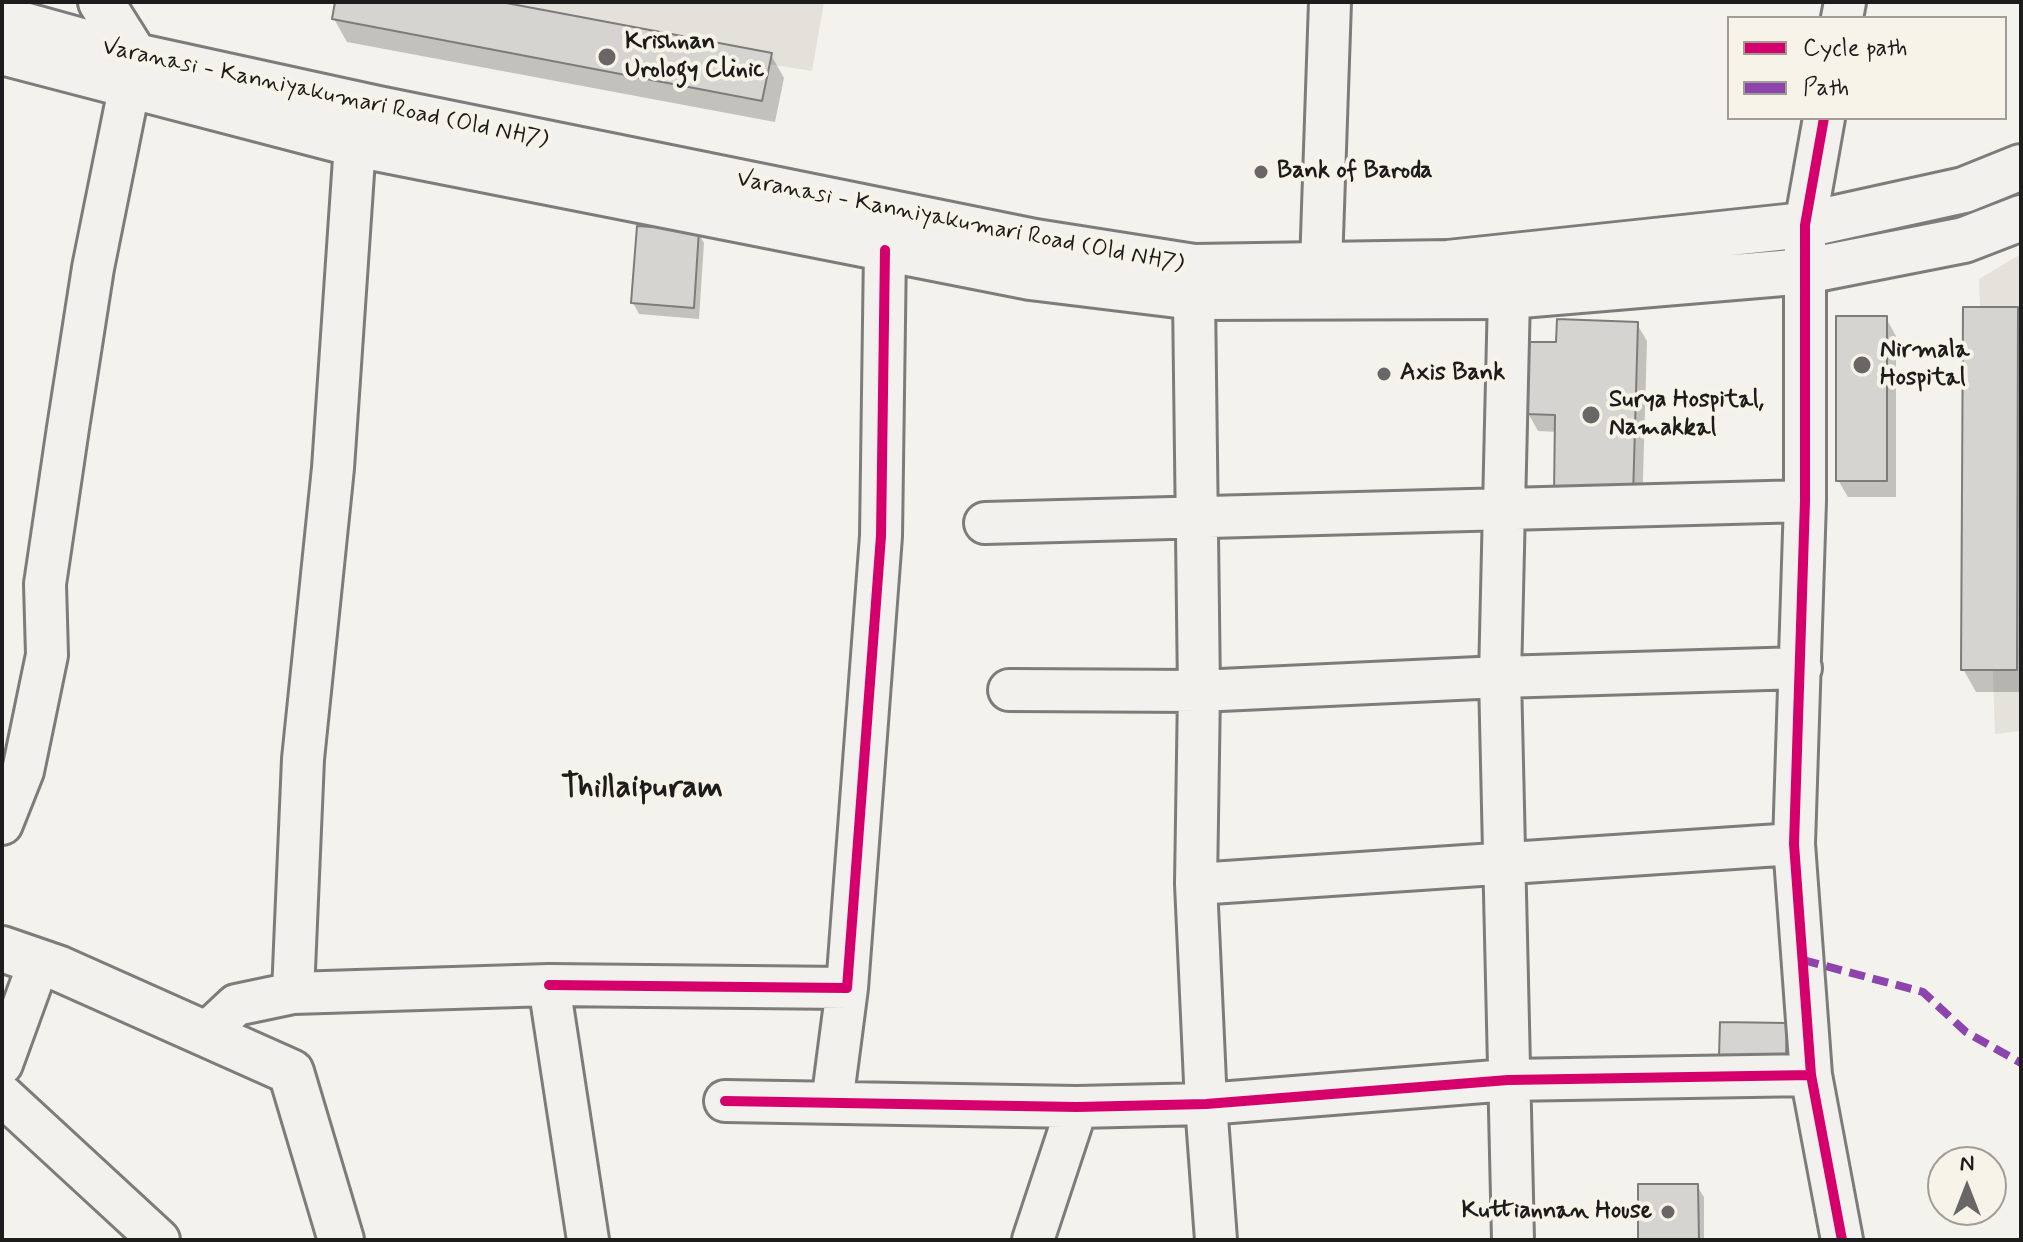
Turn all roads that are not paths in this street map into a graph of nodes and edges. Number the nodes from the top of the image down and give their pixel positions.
1 (101, 2) edge
2 (1330, 2) edge
3 (2, 19) edge
4 (2, 52) edge
5 (132, 70) junction
6 (1824, 120) edge
7 (355, 144) junction
8 (2021, 167) edge
9 (2021, 218) edge
10 (1805, 225) junction
11 (885, 250) junction
12 (1321, 266) junction
13 (1806, 271) junction
14 (1509, 296) junction
15 (1194, 297) junction
16 (1805, 501) junction
17 (1504, 510) junction
18 (1197, 517) junction
19 (985, 523) dead end
20 (1801, 668) junction
21 (1500, 677) junction
22 (1009, 690) dead end
23 (1199, 691) junction
24 (2, 824) edge
25 (1794, 844) junction
26 (1504, 862) junction
27 (1196, 884) junction
28 (20, 956) edge
29 (549, 985) junction
30 (847, 988) junction
31 (293, 993) junction
32 (205, 1034) junction
33 (2, 1064) edge
34 (1811, 1075) junction
35 (1508, 1080) junction
36 (2, 1095) edge
37 (725, 1101) dead end
38 (832, 1103) junction
39 (1206, 1104) junction
40 (1077, 1107) junction
41 (159, 1240) edge
42 (341, 1240) edge
43 (588, 1240) edge
44 (1033, 1240) edge
45 (1216, 1240) edge
46 (1513, 1240) edge
47 (1842, 1240) edge

1 - 5 main road
2 - 12 street
3 - 5 main road, Varanasi - Kanniyakumari Road (Old NH7)
4 - 5 main road, Varanasi - Kanniyakumari Road (Old NH7)
5 - 7 main road, Varanasi - Kanniyakumari Road (Old NH7)
5 - 12 main road, Varanasi - Kanniyakumari Road (Old NH7)
5 - 24 street
6 - 10 street
7 - 11 main road, Varanasi - Kanniyakumari Road (Old NH7)
7 - 31 street
8 - 10 main road, Varanasi - Kanniyakumari Road (Old NH7)
9 - 13 main road, Varanasi - Kanniyakumari Road (Old NH7)
10 - 12 main road, Varanasi - Kanniyakumari Road (Old NH7)
10 - 13 street
11 - 15 main road, Varanasi - Kanniyakumari Road (Old NH7)
11 - 30 street
13 - 14 main road, Varanasi - Kanniyakumari Road (Old NH7)
13 - 16 street
14 - 15 main road, Varanasi - Kanniyakumari Road (Old NH7)
14 - 17 street
15 - 18 street
16 - 17 street
16 - 20 street
17 - 18 street
17 - 21 street
18 - 19 street
18 - 23 street
20 - 21 street
20 - 25 street
21 - 23 street
21 - 26 street
22 - 23 street
23 - 27 street
25 - 26 street
25 - 34 street
26 - 27 street
26 - 35 street
27 - 39 street
28 - 32 main road
28 - 33 street
29 - 30 street
29 - 31 street
29 - 43 street
30 - 38 street
31 - 32 street
32 - 42 main road
34 - 35 street
34 - 47 street
35 - 39 street
35 - 46 street
36 - 41 street
37 - 38 street
38 - 40 street
39 - 40 street
39 - 45 street
40 - 44 street

